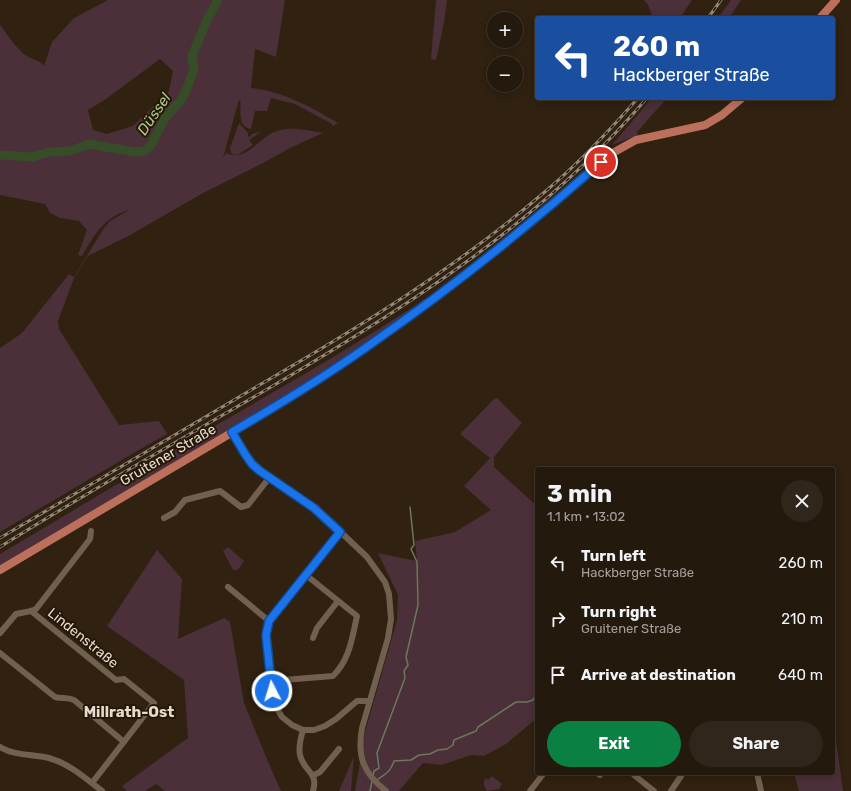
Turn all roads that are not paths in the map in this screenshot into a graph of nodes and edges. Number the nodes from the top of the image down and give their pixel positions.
1 (836, 0) edge
2 (822, 16) edge
3 (740, 100) edge
4 (232, 432) junction
5 (269, 478) junction
6 (164, 518) dead end
7 (92, 531) dead end
8 (340, 532) junction
9 (0, 570) edge
10 (306, 575) junction
11 (228, 587) dead end
12 (338, 601) junction
13 (31, 611) junction
14 (269, 621) junction
15 (0, 633) edge
16 (313, 638) dead end
17 (0, 653) edge
18 (271, 681) junction
19 (370, 701) junction
20 (303, 730) junction
21 (124, 742) junction
22 (0, 747) edge
23 (339, 749) dead end
24 (314, 775) junction
25 (542, 775) edge
26 (634, 775) edge
27 (682, 775) edge
28 (757, 775) edge
29 (92, 784) junction
30 (102, 791) edge
31 (314, 791) edge
32 (386, 791) edge
33 (530, 791) edge
34 (654, 791) edge
35 (671, 791) edge
36 (761, 791) edge

1 - 2 main road
3 - 4 main road, Gruitener Straße
4 - 5 street
4 - 9 main road, Gruitener Straße
5 - 6 street
5 - 8 street
7 - 13 street
8 - 10 street
8 - 19 street
10 - 12 street
10 - 14 street
11 - 14 street
12 - 16 street
12 - 18 street
13 - 15 street
13 - 21 street, Lindenstraße
14 - 18 street
17 - 21 street
18 - 20 street
19 - 20 street
19 - 32 street
20 - 24 street
21 - 29 street, Lindenstraße
22 - 29 street
23 - 24 street
24 - 31 street
25 - 33 street
26 - 34 street
27 - 35 street
28 - 36 street
29 - 30 street

